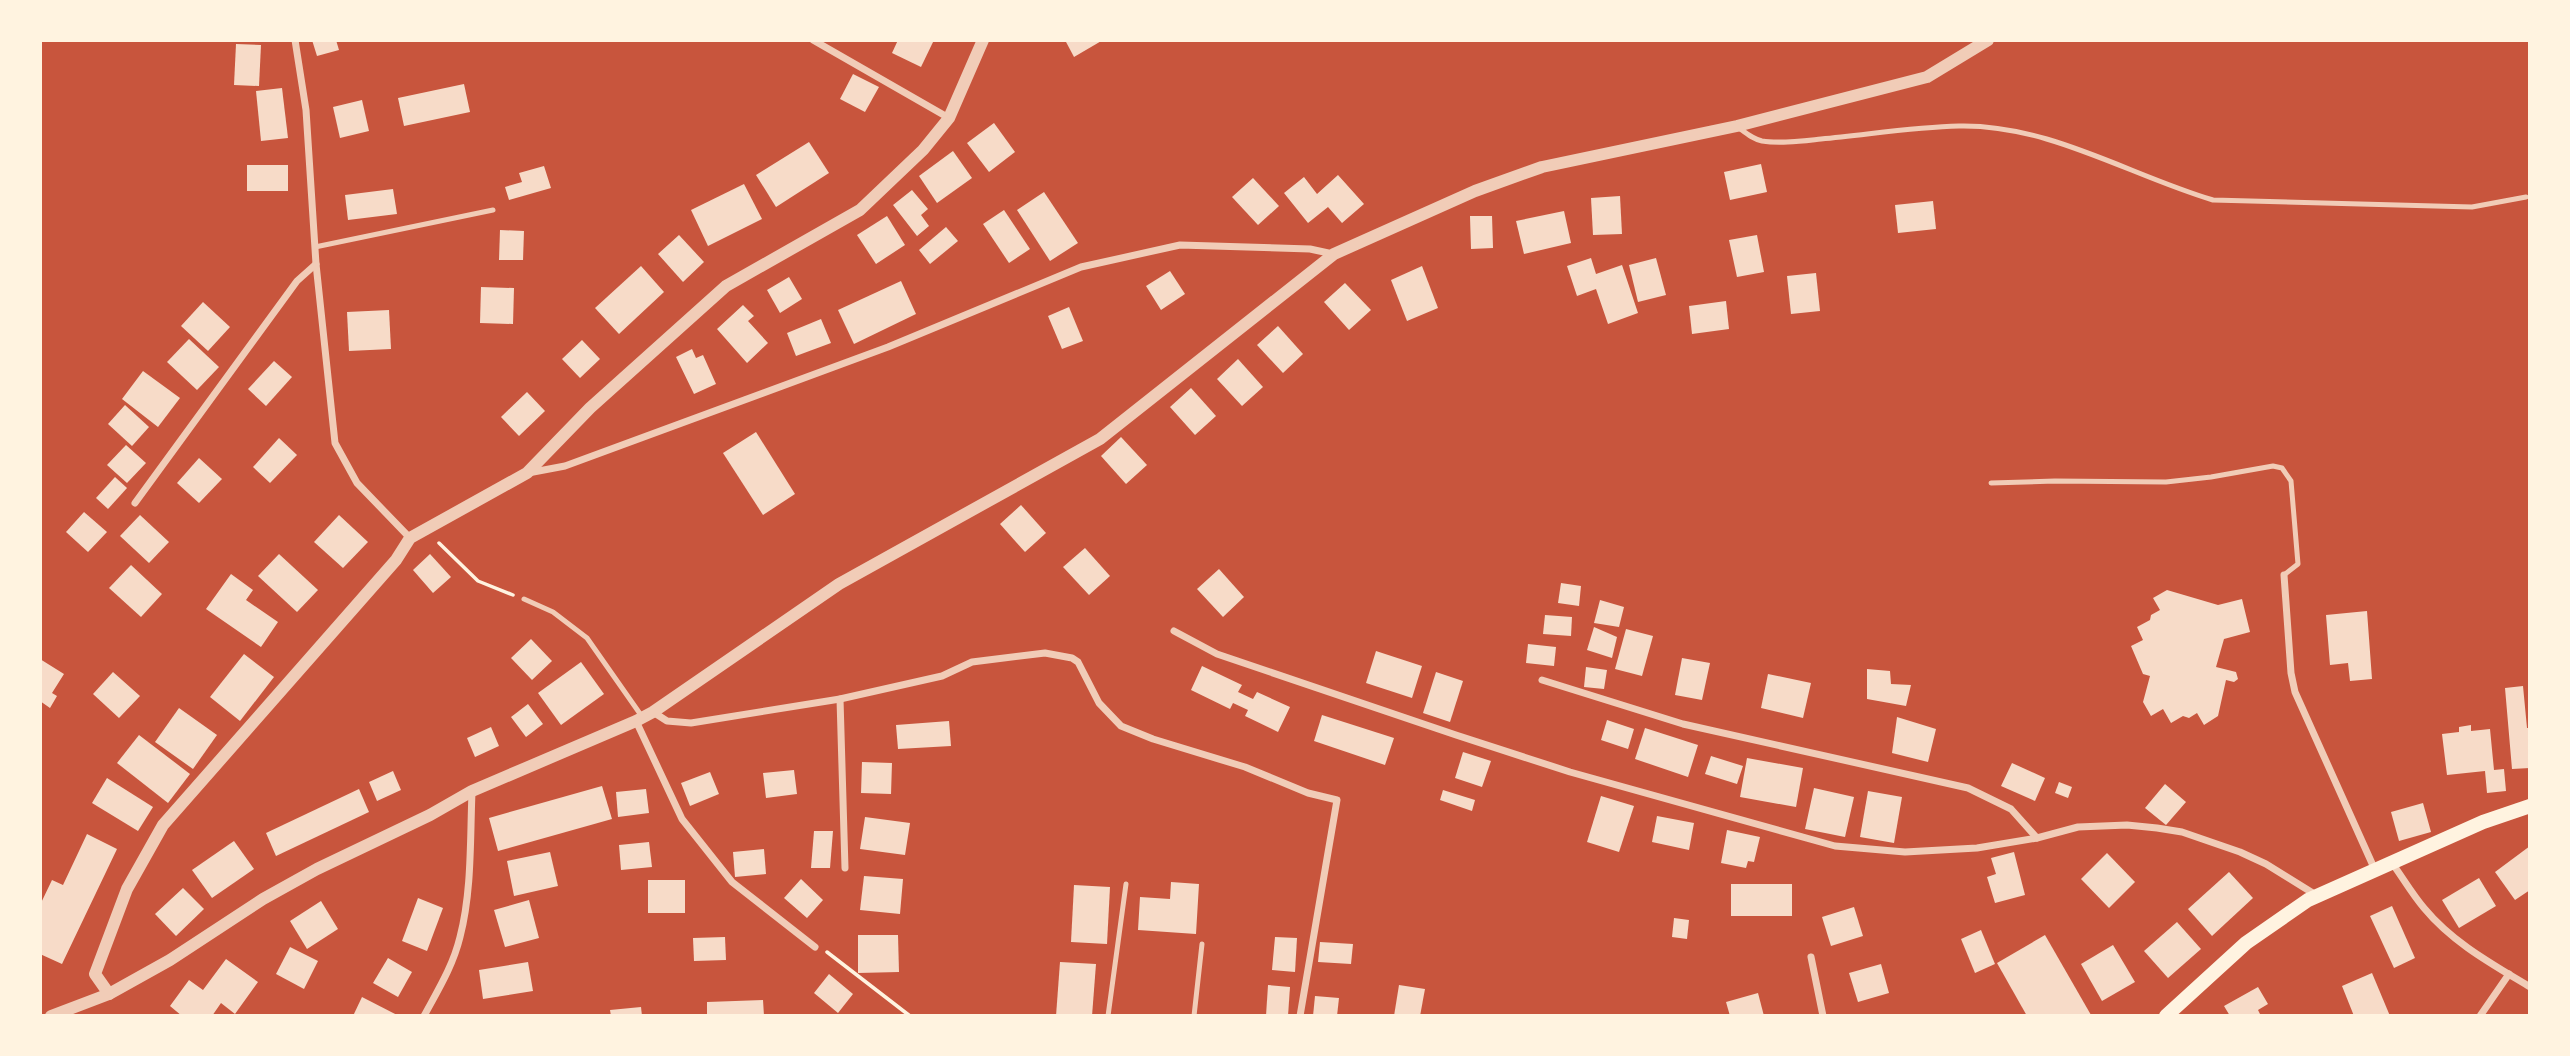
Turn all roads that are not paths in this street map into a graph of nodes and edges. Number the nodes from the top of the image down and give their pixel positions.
1 (295, 40) edge
2 (813, 40) edge
3 (983, 40) edge
4 (1989, 40) edge
5 (948, 118) junction
6 (1737, 126) junction
7 (2526, 197) dead end
8 (493, 210) dead end
9 (315, 247) junction
10 (1334, 254) junction
11 (316, 264) junction
12 (527, 473) junction
13 (1992, 483) dead end
14 (135, 503) dead end
15 (410, 538) junction
16 (2284, 575) joint
17 (524, 599) road end
18 (1174, 631) dead end
19 (1542, 680) dead end
20 (840, 699) junction
21 (644, 717) junction
22 (472, 791) junction
23 (2530, 806) edge
24 (2037, 838) junction
25 (2392, 862) junction
26 (845, 867) dead end
27 (2375, 870) junction
28 (1126, 884) dead end
29 (2317, 895) junction
30 (1202, 944) dead end
31 (815, 947) road end
32 (1811, 957) dead end
33 (2509, 974) junction
34 (2530, 988) edge
35 (109, 994) junction
36 (51, 1016) edge
37 (424, 1016) edge
38 (1108, 1016) edge
39 (1194, 1016) edge
40 (1300, 1016) edge
41 (1822, 1016) edge
42 (2166, 1016) edge
43 (2480, 1016) edge

1 - 9 street
2 - 5 street
3 - 5 street
4 - 6 street
5 - 12 street
6 - 7 lane
6 - 10 street
8 - 9 lane
9 - 11 street
10 - 12 street
10 - 21 street
11 - 14 street
11 - 15 street
12 - 15 street
13 - 16 lane
15 - 35 street
16 - 27 street
17 - 21 lane
18 - 24 street
19 - 24 street
20 - 21 street
20 - 26 street
20 - 40 street
21 - 22 street
21 - 31 street
22 - 35 street
22 - 37 street
23 - 25 main road
24 - 29 street
25 - 27 main road
25 - 33 street
27 - 29 main road
28 - 38 lane
29 - 42 main road
30 - 39 lane
32 - 41 street
33 - 34 street
33 - 43 street
35 - 36 street

